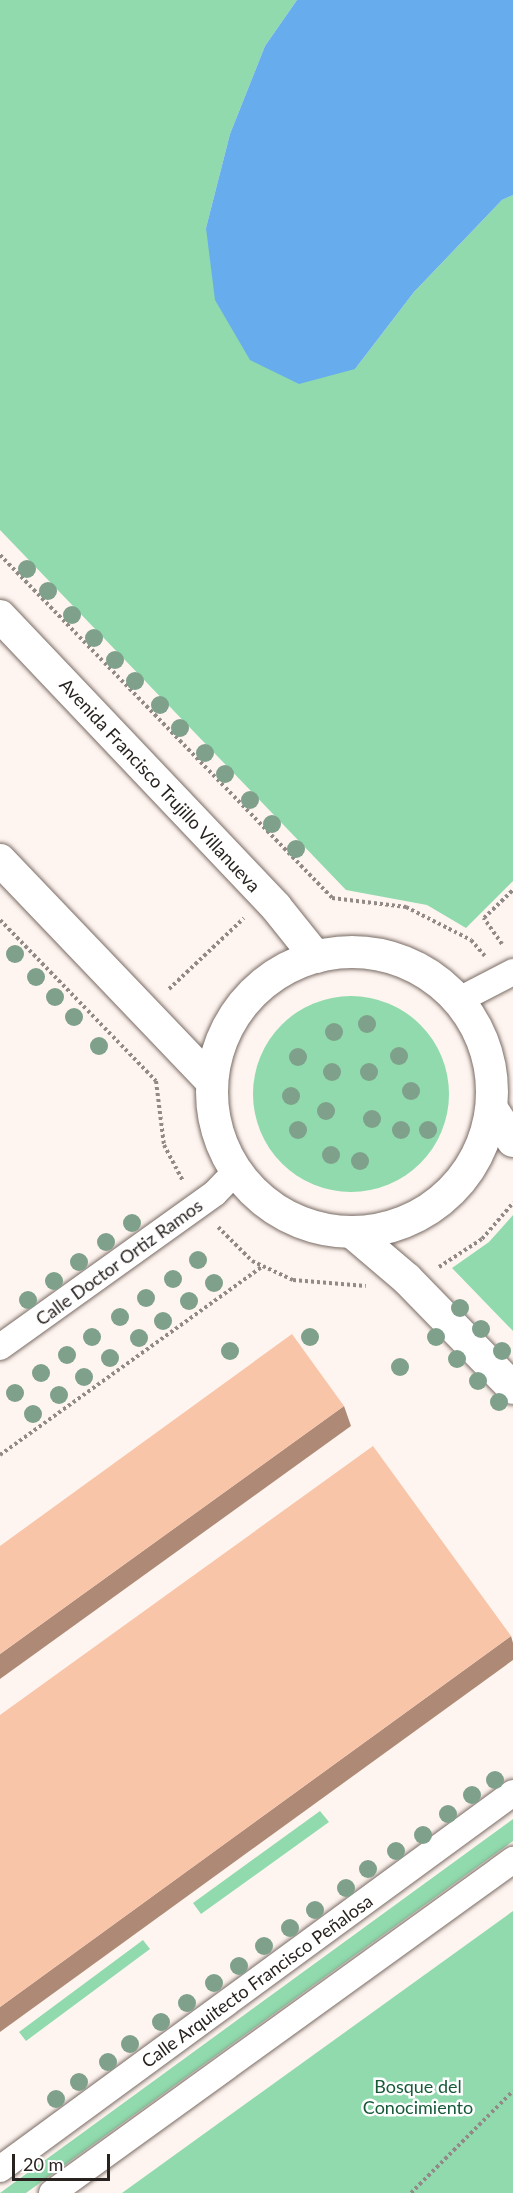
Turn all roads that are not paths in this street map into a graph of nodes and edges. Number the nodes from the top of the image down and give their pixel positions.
1 (0, 616) edge
2 (0, 860) edge
3 (316, 957) junction
4 (508, 975) edge
5 (459, 1000) junction
6 (212, 1081) junction
7 (492, 1108) junction
8 (513, 1141) edge
9 (235, 1172) junction
10 (353, 1233) junction
11 (0, 1347) edge
12 (513, 1388) edge
13 (513, 1793) edge
14 (513, 1860) edge
15 (0, 2169) edge
16 (52, 2193) edge

1 - 3 street, Avenida Francisco Trujillo Villanueva
2 - 6 street
3 - 5 street
3 - 6 street
4 - 5 street
5 - 7 street
6 - 9 street
7 - 8 street
7 - 10 street
9 - 10 street
9 - 11 street, Calle Doctor Ortiz Ramos
10 - 12 street
13 - 15 street, Calle Arquitecto Francisco Peñalosa
14 - 16 street

